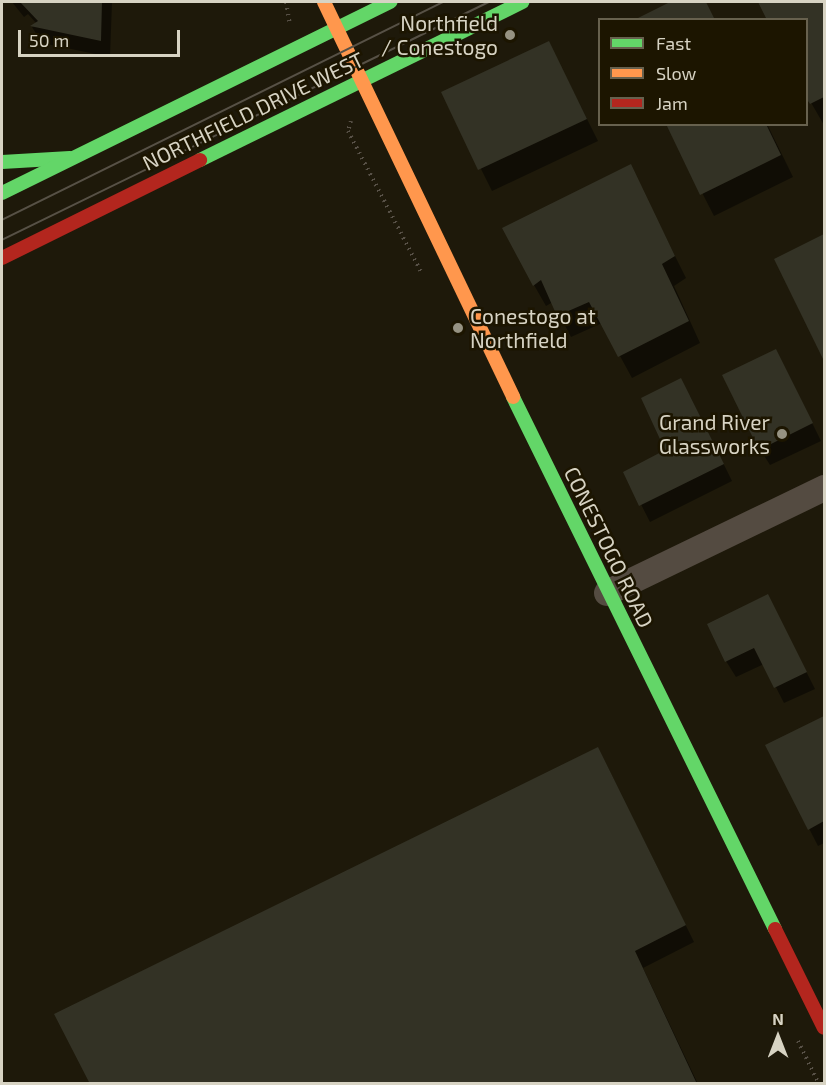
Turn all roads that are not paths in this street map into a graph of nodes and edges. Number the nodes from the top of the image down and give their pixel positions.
1 (324, 2) edge
2 (391, 2) edge
3 (522, 2) edge
4 (337, 28) junction
5 (363, 81) junction
6 (70, 158) junction
7 (2, 162) edge
8 (2, 193) edge
9 (2, 258) edge
10 (825, 488) edge
11 (607, 593) junction
12 (825, 1028) edge

1 - 4 main road, CONESTOGO ROAD
2 - 4 main road, NORTHFIELD DRIVE WEST
3 - 5 main road, NORTHFIELD DRIVE WEST
4 - 5 main road, CONESTOGO ROAD
4 - 6 main road, NORTHFIELD DRIVE WEST
5 - 9 main road, NORTHFIELD DRIVE WEST
5 - 11 main road, CONESTOGO ROAD
6 - 7 main road
6 - 8 main road, NORTHFIELD DRIVE WEST
10 - 11 street
11 - 12 main road, CONESTOGO ROAD

